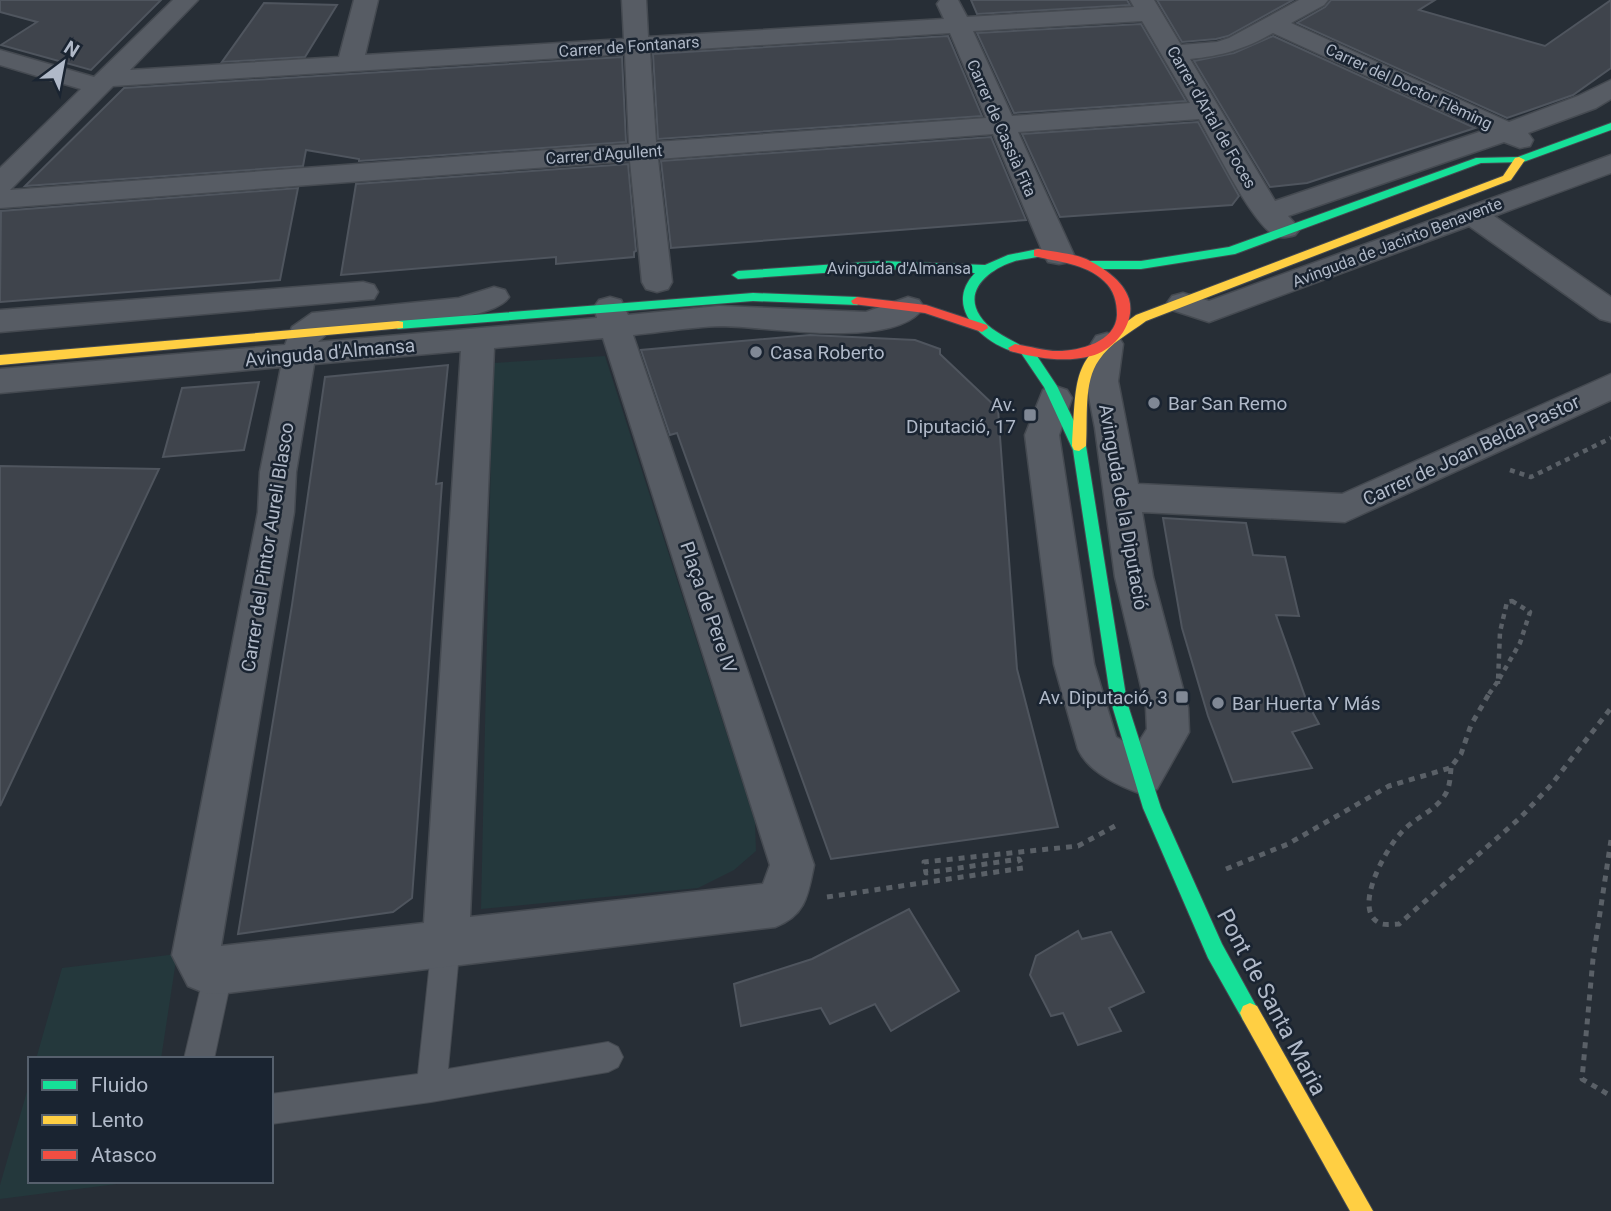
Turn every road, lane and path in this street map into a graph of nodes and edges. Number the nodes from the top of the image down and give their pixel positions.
1 (186, 0) edge
2 (366, 0) edge
3 (634, 0) edge
4 (947, 0) edge
5 (1315, 0) edge
6 (1147, 7) edge
7 (1275, 25) junction
8 (958, 26) junction
9 (638, 46) junction
10 (1175, 53) junction
11 (0, 57) edge
12 (351, 64) junction
13 (103, 82) junction
14 (1611, 88) edge
15 (1208, 110) junction
16 (1000, 125) junction
17 (1611, 126) edge
18 (1507, 132) junction
19 (643, 151) junction
20 (1529, 156) junction
21 (1611, 163) edge
22 (0, 184) edge
23 (0, 199) edge
24 (1471, 214) junction
25 (1277, 222) junction
26 (1059, 255) junction
27 (1089, 265) junction
28 (984, 269) junction
29 (723, 276) dead end
30 (657, 282) dead end
31 (1183, 303) junction
32 (908, 307) junction
33 (1611, 313) edge
34 (613, 316) junction
35 (0, 321) edge
36 (982, 328) junction
37 (297, 335) junction
38 (478, 338) junction
39 (1107, 344) junction
40 (1028, 353) junction
41 (0, 360) edge
42 (0, 381) edge
43 (1611, 386) edge
44 (1055, 398) junction
45 (1079, 450) junction
46 (1121, 498) junction
47 (1498, 684) junction
48 (1611, 708) edge
49 (1451, 768) junction
50 (1147, 792) junction
51 (1160, 824) junction
52 (1611, 840) edge
53 (1226, 869) dead end
54 (775, 905) junction
55 (446, 943) junction
56 (207, 963) junction
57 (199, 1057) edge
58 (608, 1058) dead end
59 (430, 1087) junction
60 (1611, 1096) edge
61 (273, 1109) edge
62 (1362, 1211) edge

1 - 13 street
2 - 12 street
3 - 9 street
4 - 8 street, Carrer de Cassià Fita
5 - 7 street
6 - 8 street, Carrer de Fontanars
6 - 10 street, Carrer d'Artal de Foces
7 - 10 street
7 - 18 street, Carrer del Doctor Flèming
8 - 9 street, Carrer de Fontanars
8 - 16 street, Carrer de Cassià Fita
9 - 12 street, Carrer de Fontanars
9 - 19 street
10 - 15 street, Carrer d'Artal de Foces
11 - 13 street, Carrer de Fontanars
12 - 13 street, Carrer de Fontanars
13 - 22 street
14 - 18 street, Avinguda de Jacinto Benavente
15 - 16 street, Carrer d'Agullent
15 - 25 street, Carrer d'Artal de Foces
16 - 19 street, Carrer d'Agullent
16 - 26 street, Carrer de Cassià Fita
17 - 20 street, Avinguda de Jacinto Benavente
18 - 20 street, Carrer del Doctor Flèming
18 - 25 street, Avinguda de Jacinto Benavente
19 - 23 street, Carrer d'Agullent
19 - 30 street
20 - 25 street, Avinguda de Jacinto Benavente
20 - 31 street, Avinguda de Jacinto Benavente
21 - 24 street, Avinguda de Jacinto Benavente
24 - 31 street, Avinguda de Jacinto Benavente
24 - 33 street
25 - 27 street, Avinguda de Jacinto Benavente
26 - 27 street
26 - 28 street
27 - 39 street
28 - 29 street, Avinguda d'Almansa
28 - 36 street
31 - 39 street, Avinguda de Jacinto Benavente
32 - 34 street, Avinguda d'Almansa
32 - 34 street, Avinguda d'Almansa
32 - 36 street, Avinguda d'Almansa
34 - 37 street, Avinguda d'Almansa
34 - 38 street, Avinguda d'Almansa
34 - 54 street, Plaça de Pere IV
35 - 37 street
36 - 40 street
37 - 38 street, Avinguda d'Almansa
37 - 41 street, Avinguda d'Almansa
37 - 42 street, Avinguda d'Almansa
37 - 56 street, Carrer del Pintor Aureli Blasco
38 - 55 street
39 - 40 street
39 - 45 street, Avinguda de la Diputació
39 - 46 street, Avinguda de la Diputació
40 - 44 street, Avinguda de la Diputació
43 - 46 street, Carrer de Joan Belda Pastor
44 - 45 street, Avinguda de la Diputació
44 - 50 street
45 - 50 street, Avinguda de la Diputació
46 - 50 street, Avinguda de la Diputació
47 - 47 path
47 - 49 path
48 - 49 path
49 - 53 path
50 - 51 street, Pont de Santa Maria
51 - 54 path
51 - 62 street, Pont de Santa Maria
52 - 60 path
54 - 55 street
55 - 56 street
55 - 59 lane
56 - 57 lane
58 - 59 lane
59 - 61 lane

